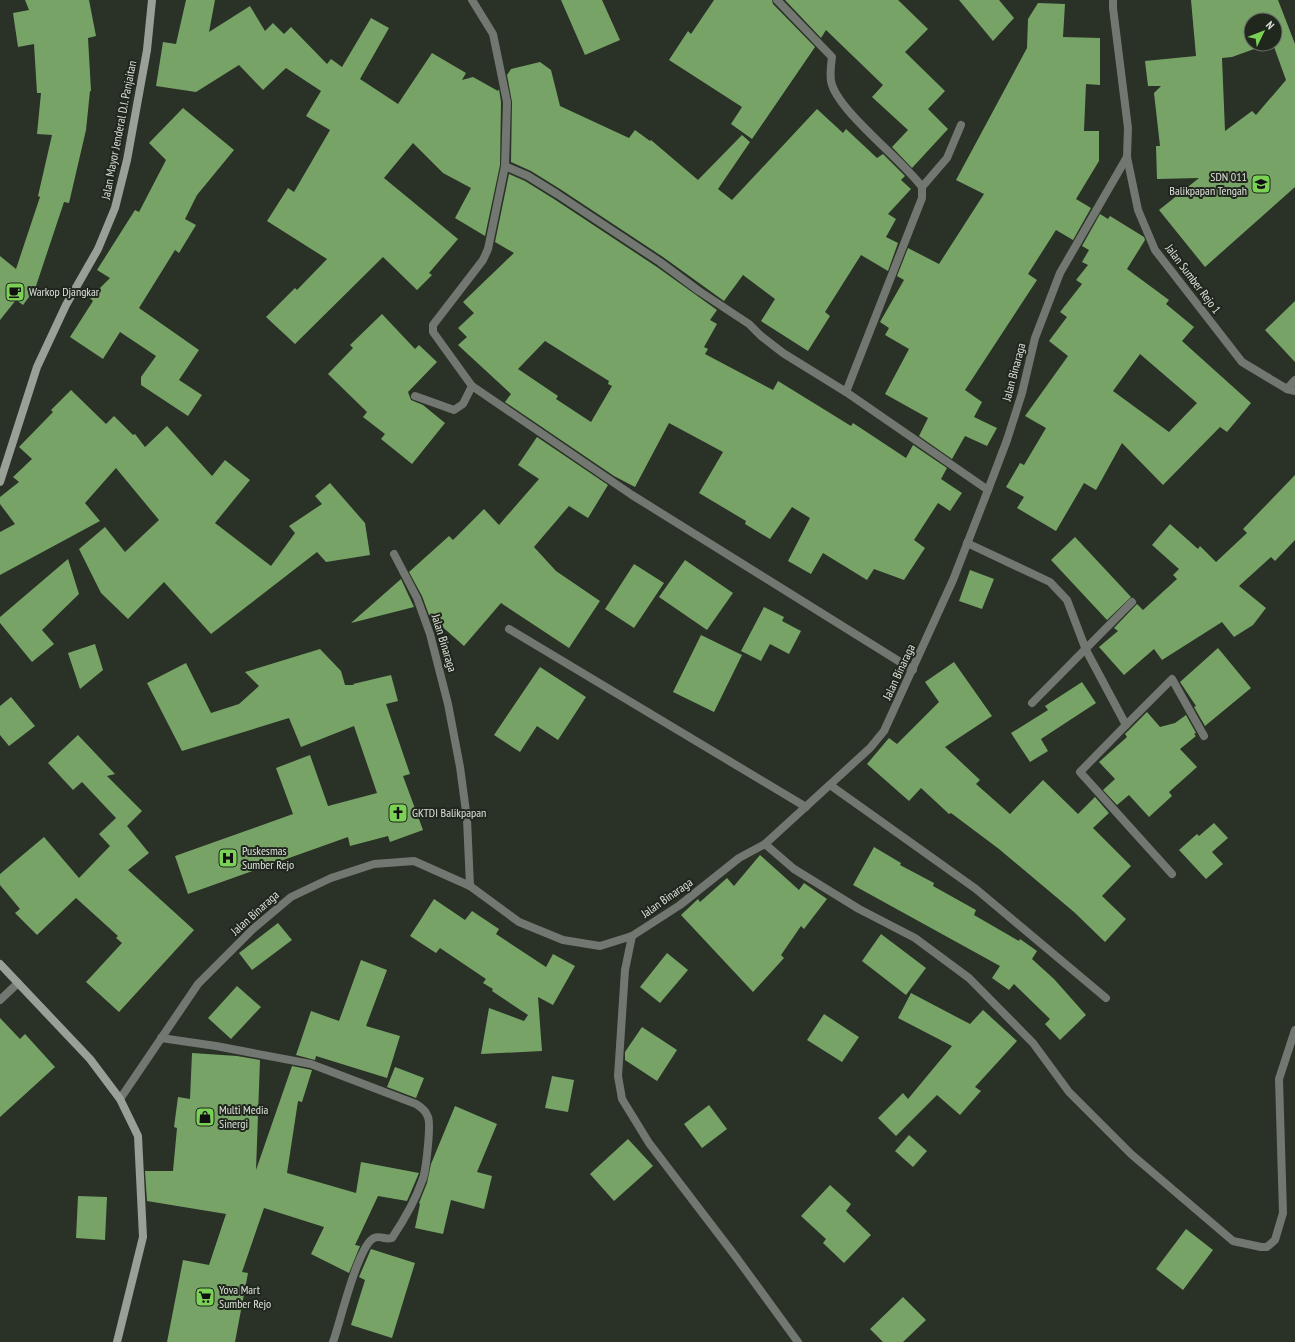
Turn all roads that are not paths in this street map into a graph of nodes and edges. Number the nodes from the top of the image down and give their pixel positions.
1 (152, 0) edge
2 (472, 0) edge
3 (777, 0) edge
4 (1114, 0) edge
5 (961, 125) dead end
6 (1127, 157) junction
7 (505, 166) junction
8 (922, 187) junction
9 (1295, 380) edge
10 (472, 386) junction
11 (1291, 390) edge
12 (846, 392) junction
13 (415, 396) dead end
14 (0, 482) edge
15 (988, 490) junction
16 (968, 543) junction
17 (394, 554) dead end
18 (1132, 602) dead end
19 (509, 629) dead end
20 (1086, 650) junction
21 (913, 670) junction
22 (1032, 703) dead end
23 (1126, 725) junction
24 (1204, 736) dead end
25 (830, 785) junction
26 (806, 807) junction
27 (765, 844) junction
28 (1172, 874) dead end
29 (470, 886) junction
30 (632, 936) junction
31 (0, 964) edge
32 (18, 983) junction
33 (1106, 998) dead end
34 (0, 1000) edge
35 (1295, 1030) edge
36 (161, 1038) junction
37 (120, 1099) junction
38 (117, 1342) edge
39 (333, 1342) edge
40 (798, 1342) edge

1 - 14 main road, Jalan Mayor Jenderal D.I. Panjaitan
2 - 7 street
3 - 8 street
4 - 6 street, Jalan Sumber Rejo 1
5 - 8 street
6 - 11 street, Jalan Sumber Rejo 1
6 - 15 street, Jalan Binaraga
7 - 10 street
7 - 12 street
8 - 12 street
9 - 11 street
10 - 13 street
10 - 21 street
12 - 15 street
15 - 16 street, Jalan Binaraga
16 - 20 street
16 - 21 street, Jalan Binaraga
17 - 29 street, Jalan Binaraga
18 - 20 street
19 - 26 street
20 - 22 street
20 - 23 street
21 - 25 street, Jalan Binaraga
23 - 24 street
23 - 28 street
25 - 26 street, Jalan Binaraga
25 - 33 street
26 - 27 street, Jalan Binaraga
27 - 30 street, Jalan Binaraga
27 - 35 street
29 - 30 street, Jalan Binaraga
29 - 36 street, Jalan Binaraga
30 - 40 street
31 - 32 main road
32 - 34 street
32 - 37 main road
36 - 37 street, Jalan Binaraga
36 - 39 street
37 - 38 main road

